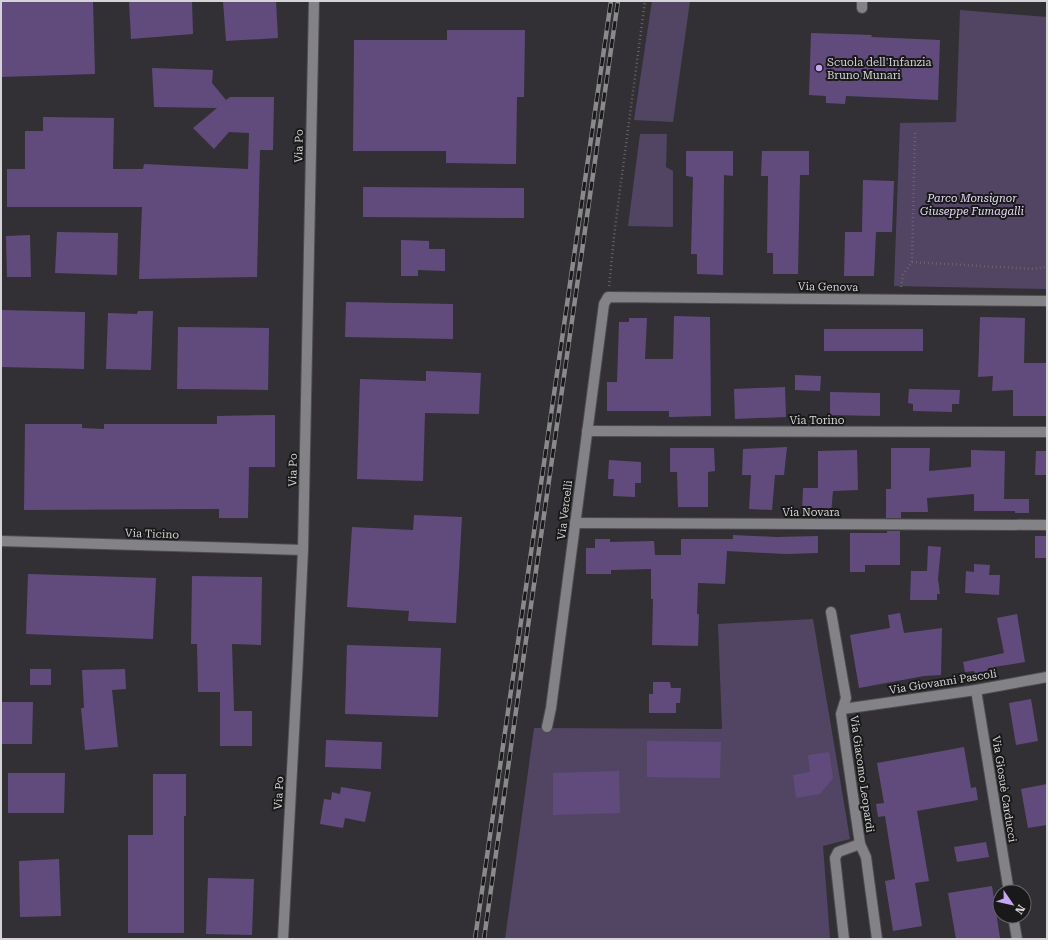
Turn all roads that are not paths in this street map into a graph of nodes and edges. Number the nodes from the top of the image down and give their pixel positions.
1 (314, 1) edge
2 (608, 296) joint
3 (1047, 301) edge
4 (587, 432) junction
5 (1047, 432) edge
6 (575, 523) junction
7 (1047, 525) edge
8 (1, 542) edge
9 (303, 550) junction
10 (831, 612) dead end
11 (1047, 677) edge
12 (976, 690) junction
13 (842, 709) junction
14 (547, 727) dead end
15 (860, 844) junction
16 (1008, 884) edge
17 (1014, 924) edge
18 (283, 939) edge
19 (844, 939) edge
20 (877, 939) edge
21 (1017, 939) edge

1 - 9 street, Via Po
2 - 3 street, Via Genova
2 - 4 street, Via Vercelli
4 - 5 street, Via Torino
4 - 6 street, Via Vercelli
6 - 7 street, Via Novara
6 - 14 street, Via Vercelli
8 - 9 street, Via Ticino
9 - 18 street, Via Po
10 - 13 street, Via Giacomo Leopardi
11 - 12 street, Via Giovanni Pascoli
12 - 13 street, Via Giovanni Pascoli
12 - 16 street, Via Giosuè Carducci
13 - 15 street, Via Giacomo Leopardi
15 - 19 street, Via Giacomo Leopardi
15 - 20 street, Via Giacomo Leopardi
17 - 21 street

